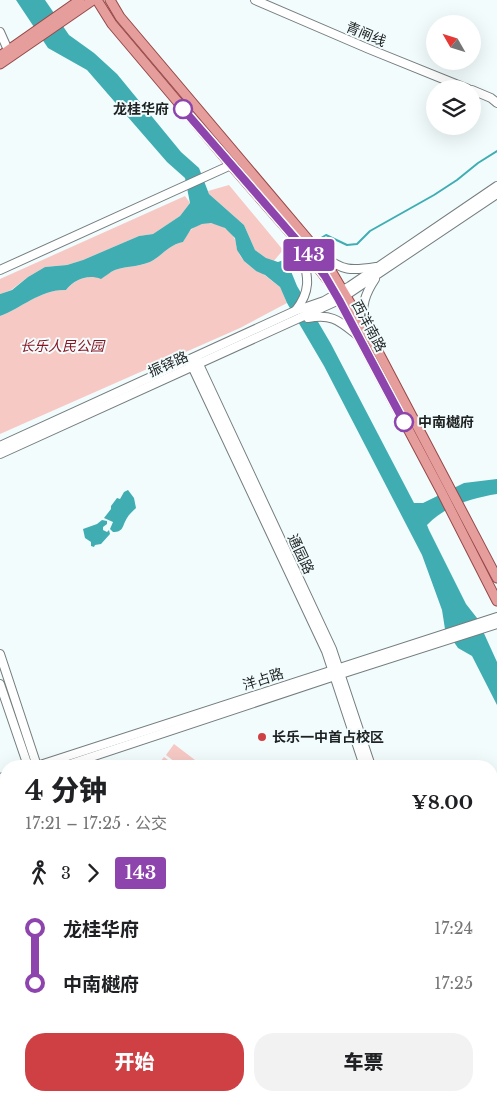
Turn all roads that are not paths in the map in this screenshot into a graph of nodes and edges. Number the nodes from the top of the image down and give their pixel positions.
1 (80, 0) edge
2 (95, 0) edge
3 (110, 0) edge
4 (255, 0) edge
5 (71, 12) junction
6 (0, 32) edge
7 (37, 35) junction
8 (4, 53) edge
9 (0, 64) edge
10 (446, 80) edge
11 (481, 94) edge
12 (497, 103) edge
13 (231, 165) junction
14 (497, 186) edge
15 (497, 194) edge
16 (300, 244) junction
17 (316, 248) junction
18 (0, 270) edge
19 (378, 271) junction
20 (341, 295) junction
21 (295, 311) junction
22 (299, 319) junction
23 (361, 332) junction
24 (194, 362) junction
25 (0, 446) edge
26 (0, 454) edge
27 (497, 578) edge
28 (497, 601) edge
29 (497, 617) edge
30 (485, 624) junction
31 (497, 624) edge
32 (0, 654) edge
33 (337, 672) junction
34 (0, 684) edge
35 (26, 760) edge
36 (35, 760) edge
37 (56, 760) edge
38 (81, 760) edge
39 (362, 760) edge
40 (369, 760) edge

1 - 5 main road
2 - 5 main road
2 - 13 main road, 西洋南路
3 - 17 main road, 西洋南路
4 - 10 main road, 青闸线
5 - 7 main road
6 - 8 main road
7 - 8 main road
7 - 9 main road
11 - 12 main road
13 - 16 main road, 西洋南路
13 - 18 main road
14 - 19 main road
15 - 19 main road
16 - 20 main road, 西洋南路
16 - 21 main road
17 - 19 main road
17 - 20 main road, 西洋南路
19 - 20 main road
19 - 23 main road
20 - 21 main road, 振铎路
20 - 22 main road, 振铎路
20 - 23 main road, 西洋南路
21 - 24 main road, 振铎路
22 - 23 main road
22 - 24 main road, 振铎路
23 - 27 main road, 西洋南路
23 - 28 main road, 西洋南路
24 - 25 main road, 振铎路
24 - 26 main road, 振铎路
24 - 33 main road, 通园路
29 - 30 main road, 洋占路
30 - 31 main road, 洋占路
30 - 33 main road, 洋占路
32 - 36 main road
33 - 37 main road, 洋占路
33 - 38 main road, 洋占路
33 - 39 main road, 通园路
33 - 40 main road, 通园路
34 - 35 main road

